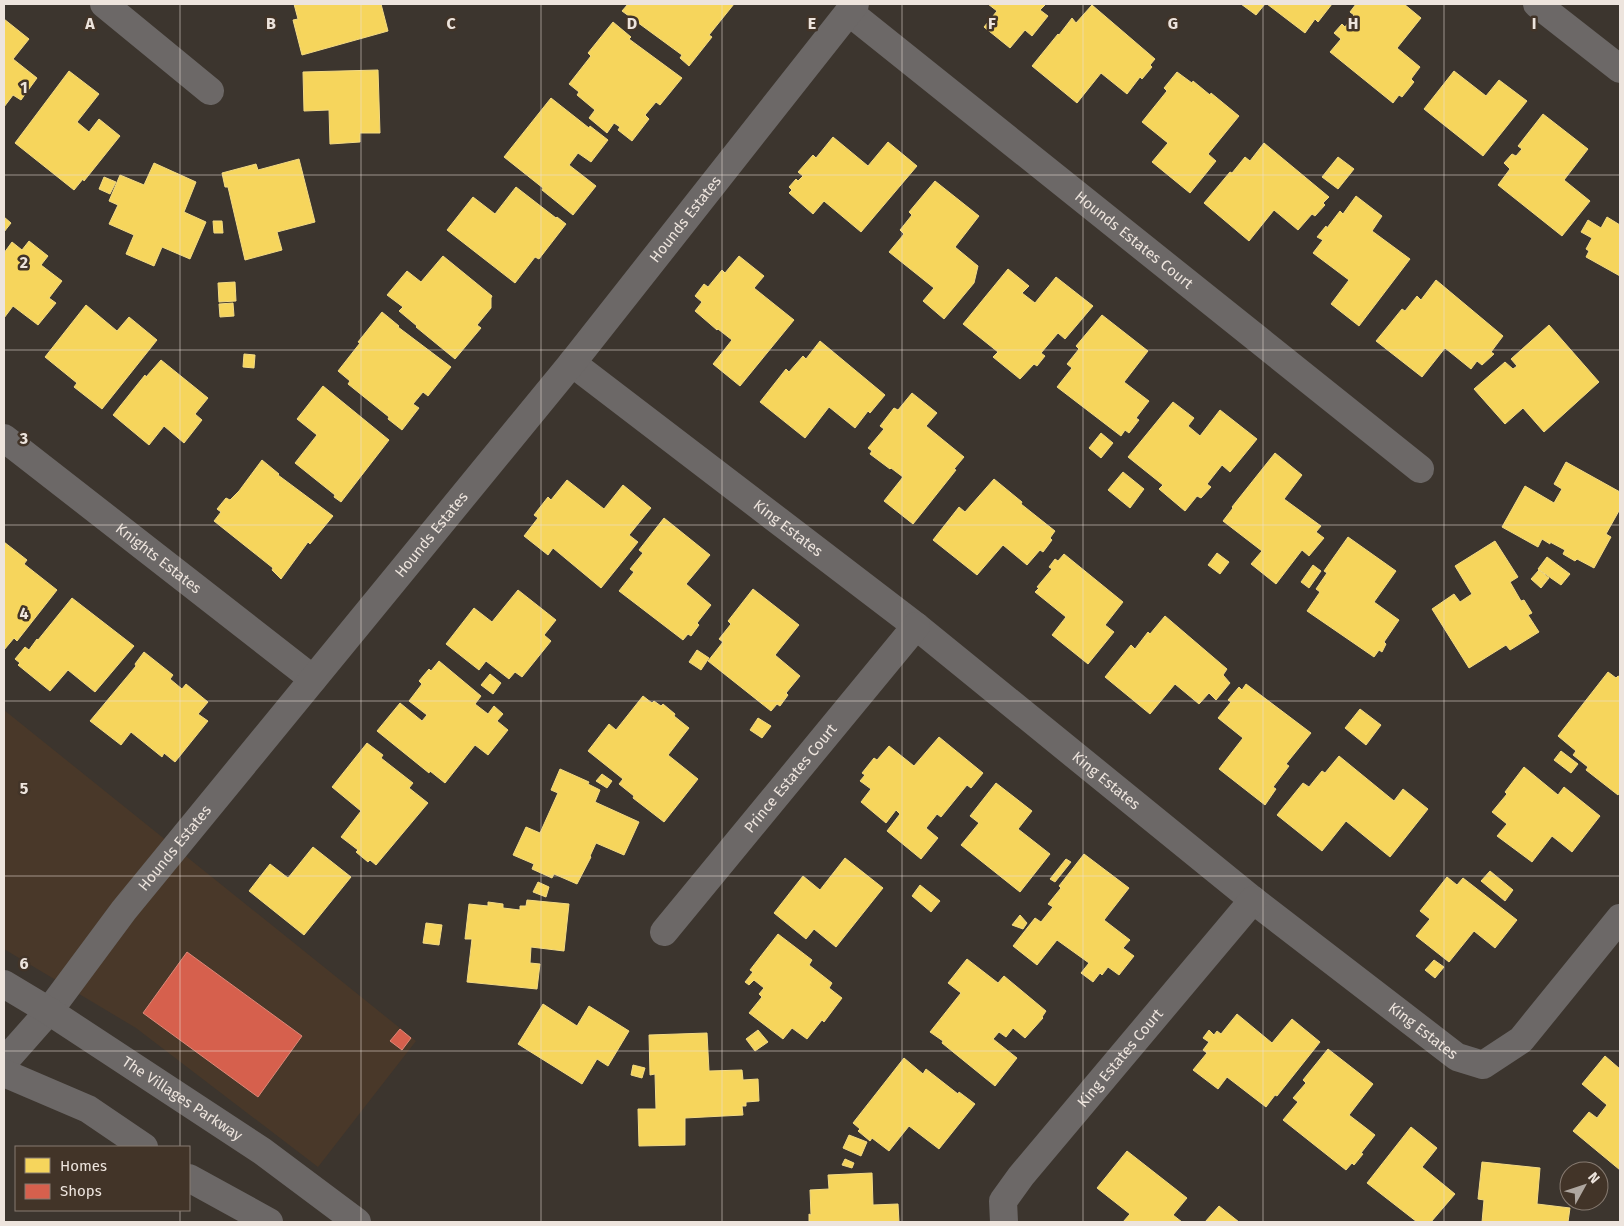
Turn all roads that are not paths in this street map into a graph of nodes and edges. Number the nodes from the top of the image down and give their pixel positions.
1 (104, 4) edge
2 (1537, 4) edge
3 (852, 8) edge
4 (1620, 69) edge
5 (210, 91) dead end
6 (572, 364) junction
7 (4, 438) edge
8 (1420, 468) dead end
9 (916, 626) junction
10 (313, 679) junction
11 (1252, 900) junction
12 (1620, 918) edge
13 (664, 932) dead end
14 (4, 984) edge
15 (49, 1011) junction
16 (4, 1062) edge
17 (4, 1072) edge
18 (143, 1146) edge
19 (190, 1179) edge
20 (269, 1222) edge
21 (357, 1222) edge
22 (1004, 1222) edge

1 - 5 street
2 - 4 street
3 - 6 street, Hounds Estates
3 - 8 street, Hounds Estates Court
6 - 9 street, King Estates
6 - 10 street, Hounds Estates
7 - 10 street, Knights Estates
9 - 11 street, King Estates
9 - 13 street, Prince Estates Court
10 - 15 street, Hounds Estates
11 - 12 street, King Estates
11 - 22 street, King Estates Court
14 - 15 street, The Villages Parkway
15 - 16 street, Hounds Estates
15 - 21 street, The Villages Parkway
17 - 18 street
19 - 20 street

